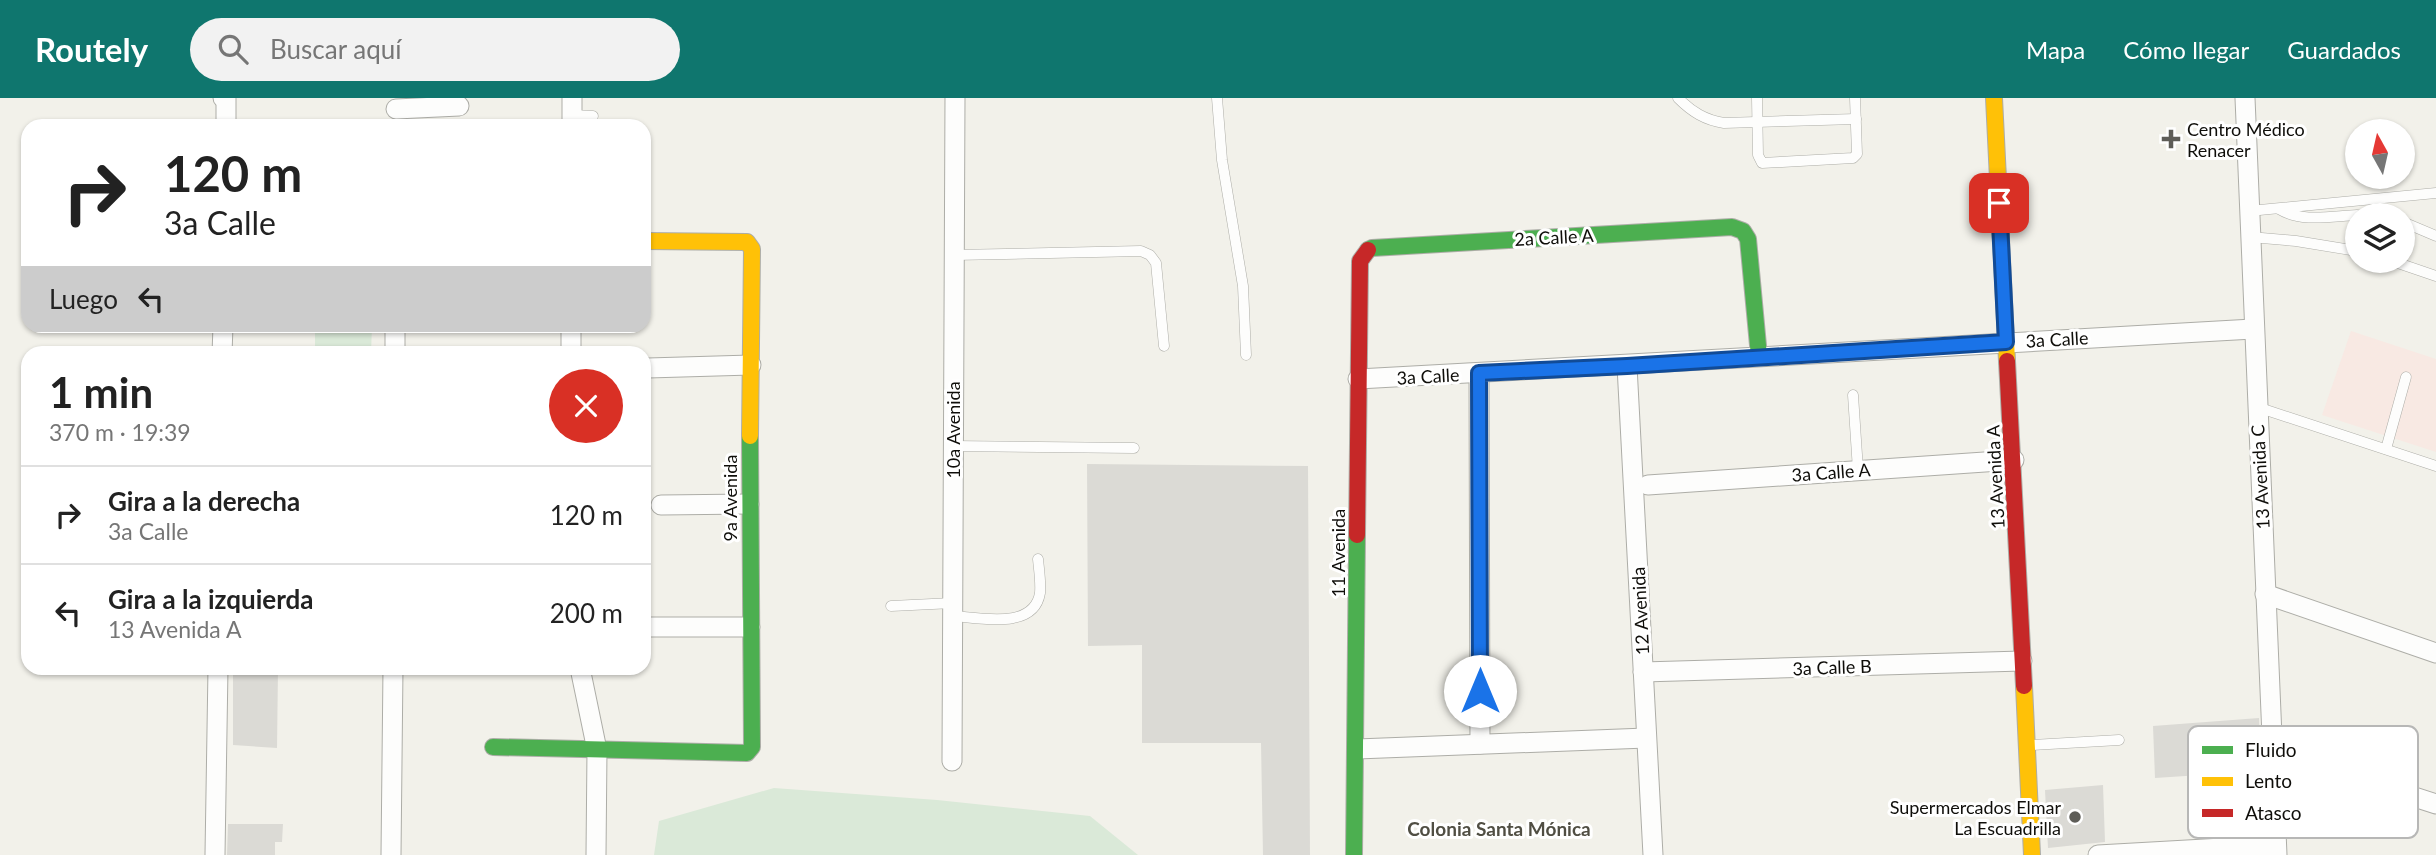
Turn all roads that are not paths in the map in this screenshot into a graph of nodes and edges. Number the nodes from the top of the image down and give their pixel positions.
1 (225, 98) edge
2 (955, 98) edge
3 (1217, 98) edge
4 (1678, 98) edge
5 (1757, 98) edge
6 (1855, 98) edge
7 (1994, 98) edge
8 (2249, 99) edge
9 (459, 106) dead end
10 (396, 111) edge
11 (572, 113) edge
12 (593, 116) dead end
13 (226, 119) edge
14 (1856, 120) junction
15 (1758, 123) junction
16 (2436, 193) edge
17 (2279, 209) junction
18 (2249, 211) junction
19 (2345, 215) edge
20 (2415, 227) edge
21 (2436, 236) edge
22 (2250, 237) junction
23 (651, 242) edge
24 (2345, 249) edge
25 (1365, 252) joint
26 (954, 255) junction
27 (2415, 269) edge
28 (2436, 276) edge
29 (2253, 329) junction
30 (2006, 342) junction
31 (1164, 346) dead end
32 (1246, 355) dead end
33 (1759, 356) junction
34 (751, 365) junction
35 (1627, 366) junction
36 (651, 368) edge
37 (1479, 373) junction
38 (2406, 377) dead end
39 (1358, 379) junction
40 (1853, 395) dead end
41 (2257, 407) junction
42 (953, 446) junction
43 (1134, 448) dead end
44 (2386, 449) junction
45 (2014, 460) junction
46 (2436, 466) edge
47 (1858, 470) junction
48 (1648, 485) dead end
49 (749, 504) junction
50 (662, 505) dead end
51 (1038, 559) dead end
52 (2265, 594) junction
53 (891, 606) dead end
54 (953, 610) junction
55 (651, 627) edge
56 (750, 627) junction
57 (2436, 653) edge
58 (2022, 661) junction
59 (1643, 672) junction
60 (218, 675) edge
61 (393, 675) edge
62 (581, 675) edge
63 (2271, 726) edge
64 (1646, 738) junction
65 (2119, 740) dead end
66 (1480, 744) junction
67 (2026, 745) junction
68 (493, 747) dead end
69 (1357, 749) junction
70 (597, 750) junction
71 (952, 761) dead end
72 (2418, 798) edge
73 (2436, 804) edge
74 (2276, 850) edge
75 (215, 855) edge
76 (391, 855) edge
77 (596, 855) edge
78 (1354, 855) edge
79 (1653, 855) edge
80 (2032, 855) edge
81 (2098, 855) edge

1 - 13 street
2 - 26 street, 10a Avenida
3 - 32 lane
4 - 15 lane
5 - 15 lane
6 - 14 lane
7 - 30 street, 13 Avenida A
8 - 18 street, 13 Avenida C
9 - 10 street
11 - 12 lane
14 - 15 lane
14 - 15 lane
16 - 17 lane
17 - 18 lane
17 - 19 lane
18 - 22 street, 13 Avenida C
20 - 21 lane
22 - 24 lane
22 - 29 street, 13 Avenida C
23 - 34 street, 9a Avenida
25 - 33 street, 2a Calle A
25 - 39 street, 11 Avenida
26 - 31 lane
26 - 42 street, 10a Avenida
27 - 28 lane
29 - 30 street, 3a Calle
29 - 41 street, 13 Avenida C
30 - 33 street, 3a Calle
30 - 45 street, 13 Avenida A
33 - 35 street, 3a Calle
34 - 36 street
34 - 49 street, 9a Avenida
35 - 37 street, 3a Calle
35 - 59 street, 12 Avenida
37 - 39 street, 3a Calle
37 - 66 street
38 - 44 lane
39 - 69 street, 11 Avenida
40 - 47 lane
41 - 44 lane
41 - 52 street, 13 Avenida C
42 - 43 lane
42 - 54 street, 10a Avenida
44 - 46 lane
45 - 47 street, 3a Calle A
45 - 58 street, 13 Avenida A
47 - 48 street, 3a Calle A
49 - 50 street
49 - 56 street, 9a Avenida
51 - 54 lane
52 - 57 street
52 - 63 street, 13 Avenida C
53 - 54 lane
54 - 71 street, 10a Avenida
55 - 56 street
56 - 70 street, 9a Avenida
58 - 59 street, 3a Calle B
58 - 67 street, 13 Avenida A
59 - 64 street, 12 Avenida
60 - 75 street
61 - 76 street
62 - 70 street
64 - 66 street
64 - 79 street, 12 Avenida
65 - 67 lane
66 - 69 street
67 - 80 street, 13 Avenida A
68 - 70 street
69 - 78 street, 11 Avenida
70 - 77 street
72 - 73 street
74 - 81 street

